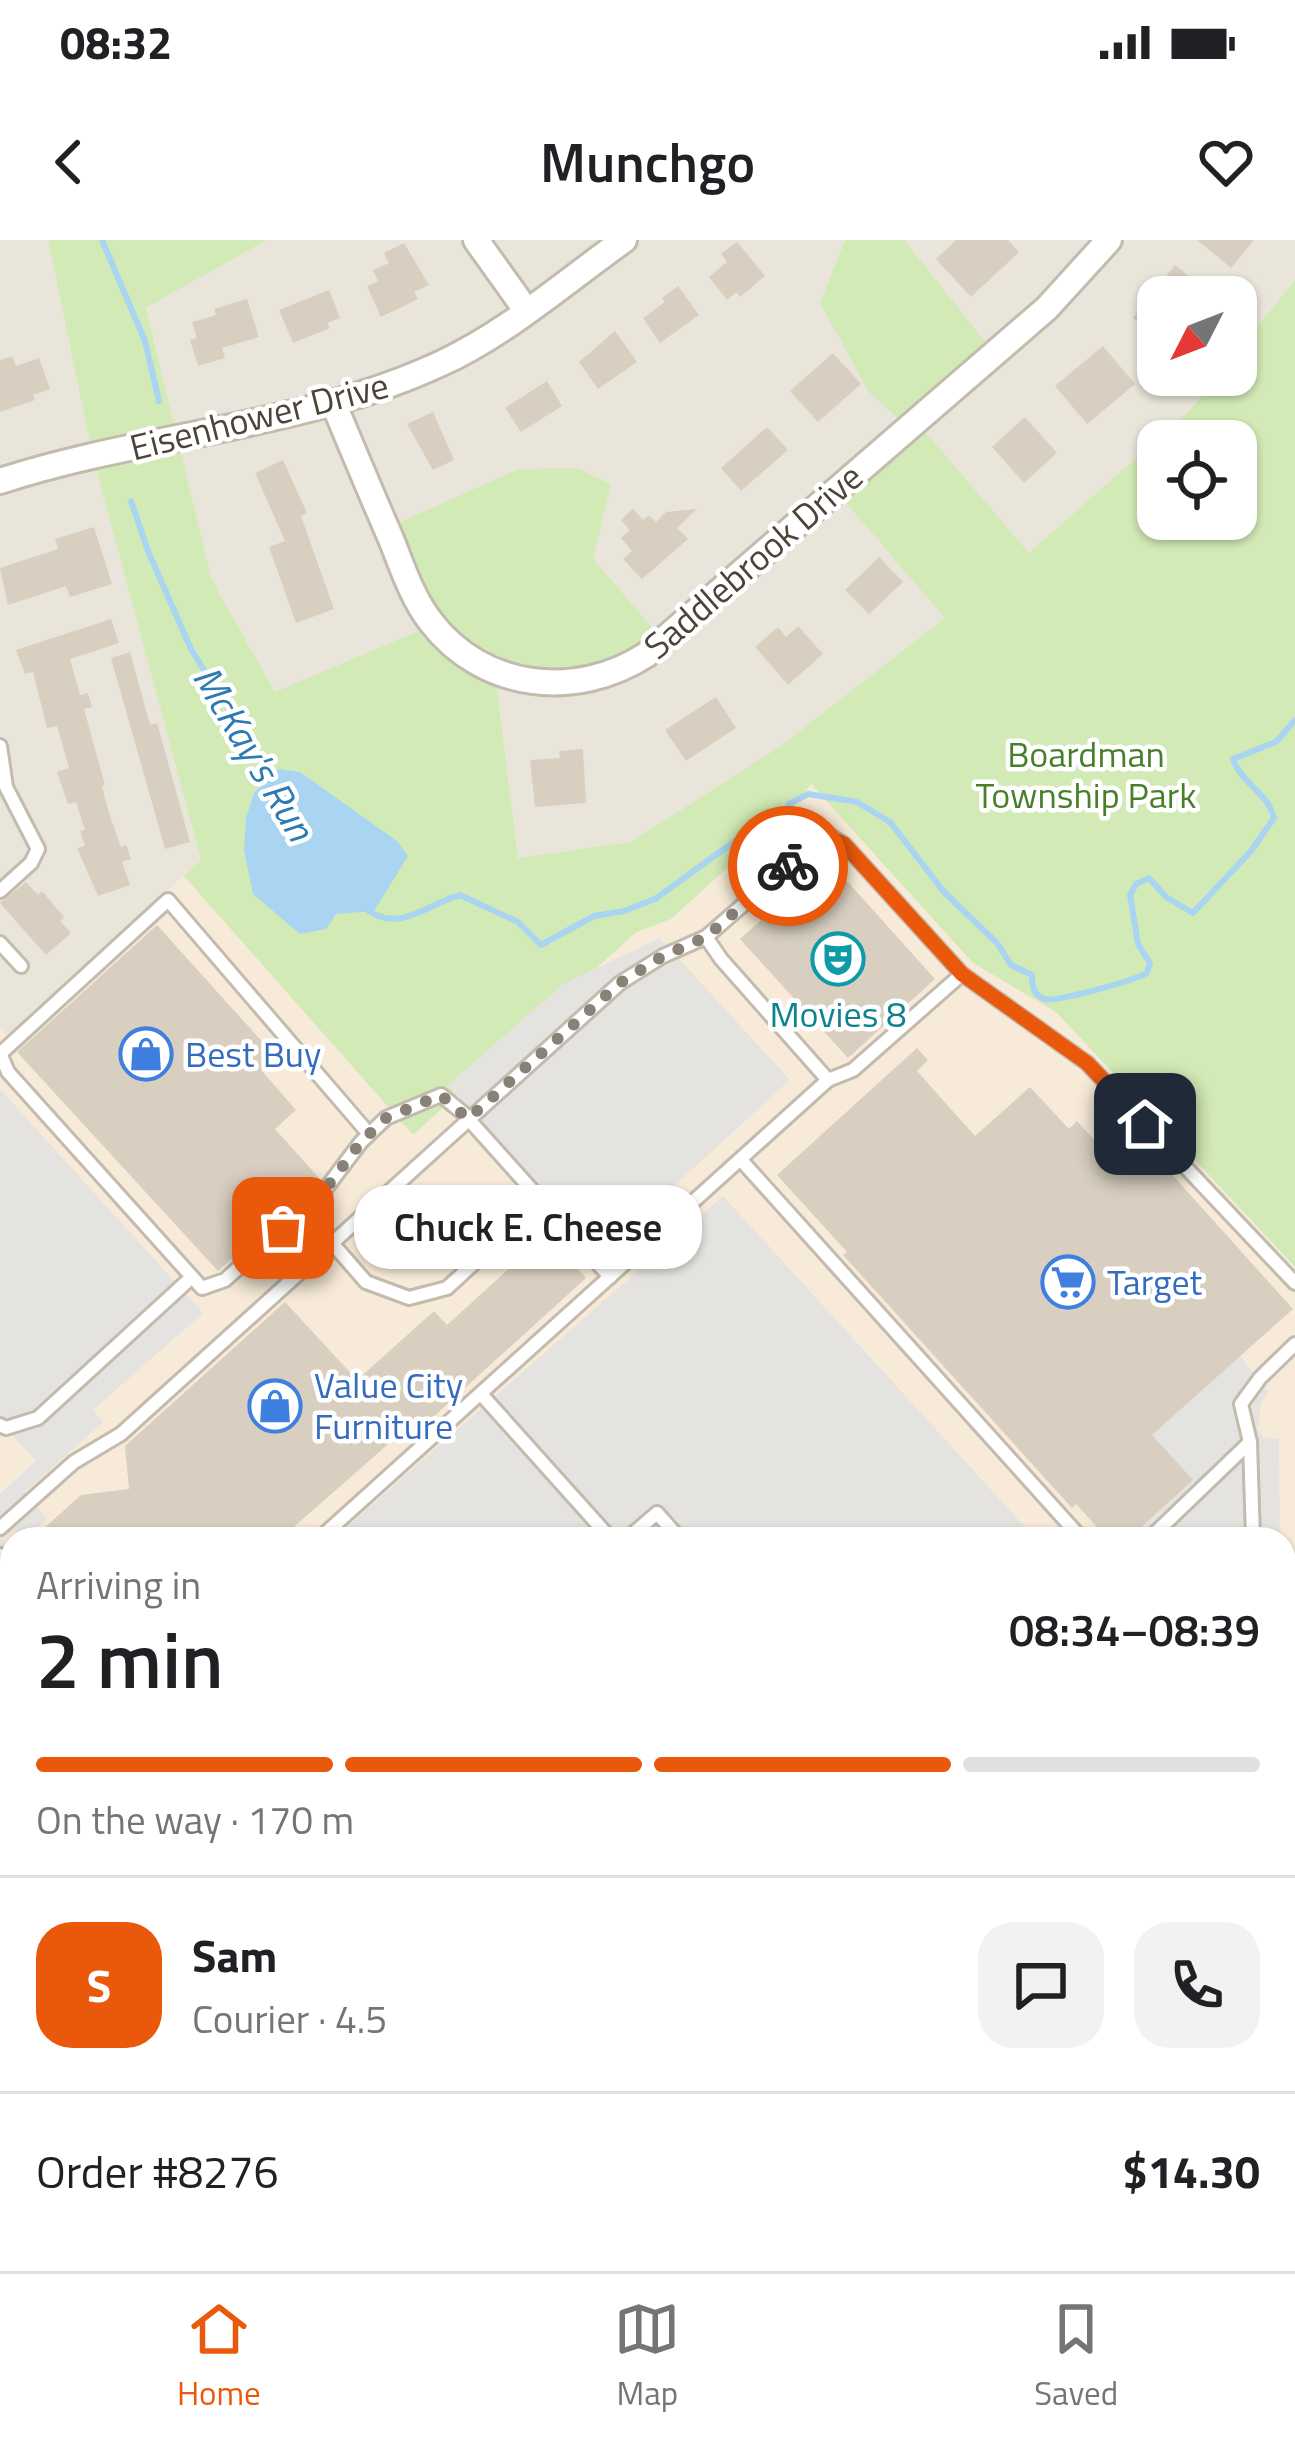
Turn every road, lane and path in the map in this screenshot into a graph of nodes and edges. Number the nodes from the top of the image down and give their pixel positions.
1 (476, 240) edge
2 (624, 240) edge
3 (1109, 240) edge
4 (526, 310) junction
5 (333, 402) junction
6 (0, 481) edge
7 (0, 746) edge
8 (0, 891) edge
9 (706, 937) junction
10 (0, 943) edge
11 (21, 966) dead end
12 (962, 974) junction
13 (0, 1053) edge
14 (828, 1080) junction
15 (468, 1119) junction
16 (369, 1134) junction
17 (741, 1160) junction
18 (542, 1201) junction
19 (332, 1243) junction
20 (192, 1277) junction
21 (610, 1277) junction
22 (1295, 1283) edge
23 (1295, 1344) edge
24 (481, 1394) junction
25 (0, 1425) edge
26 (1250, 1442) junction
27 (1, 1527) edge
28 (332, 1527) edge
29 (600, 1527) edge
30 (641, 1527) edge
31 (669, 1527) edge
32 (1071, 1527) edge
33 (1161, 1527) edge
34 (1253, 1527) edge

1 - 4 street
2 - 4 street, Eisenhower Drive
3 - 5 street, Saddlebrook Drive
4 - 5 street, Eisenhower Drive
5 - 6 street, Eisenhower Drive
7 - 8 lane
9 - 12 lane
9 - 14 lane
9 - 15 lane
10 - 11 lane
12 - 14 lane
12 - 22 lane
13 - 16 lane
13 - 20 lane
14 - 17 lane
15 - 16 lane
15 - 18 lane
15 - 19 lane
16 - 20 lane
17 - 21 lane
17 - 32 lane
18 - 19 lane
18 - 21 lane
19 - 27 lane
20 - 25 lane
21 - 24 lane
23 - 26 lane
24 - 28 lane
24 - 29 lane
26 - 33 lane
26 - 34 lane
30 - 31 lane

